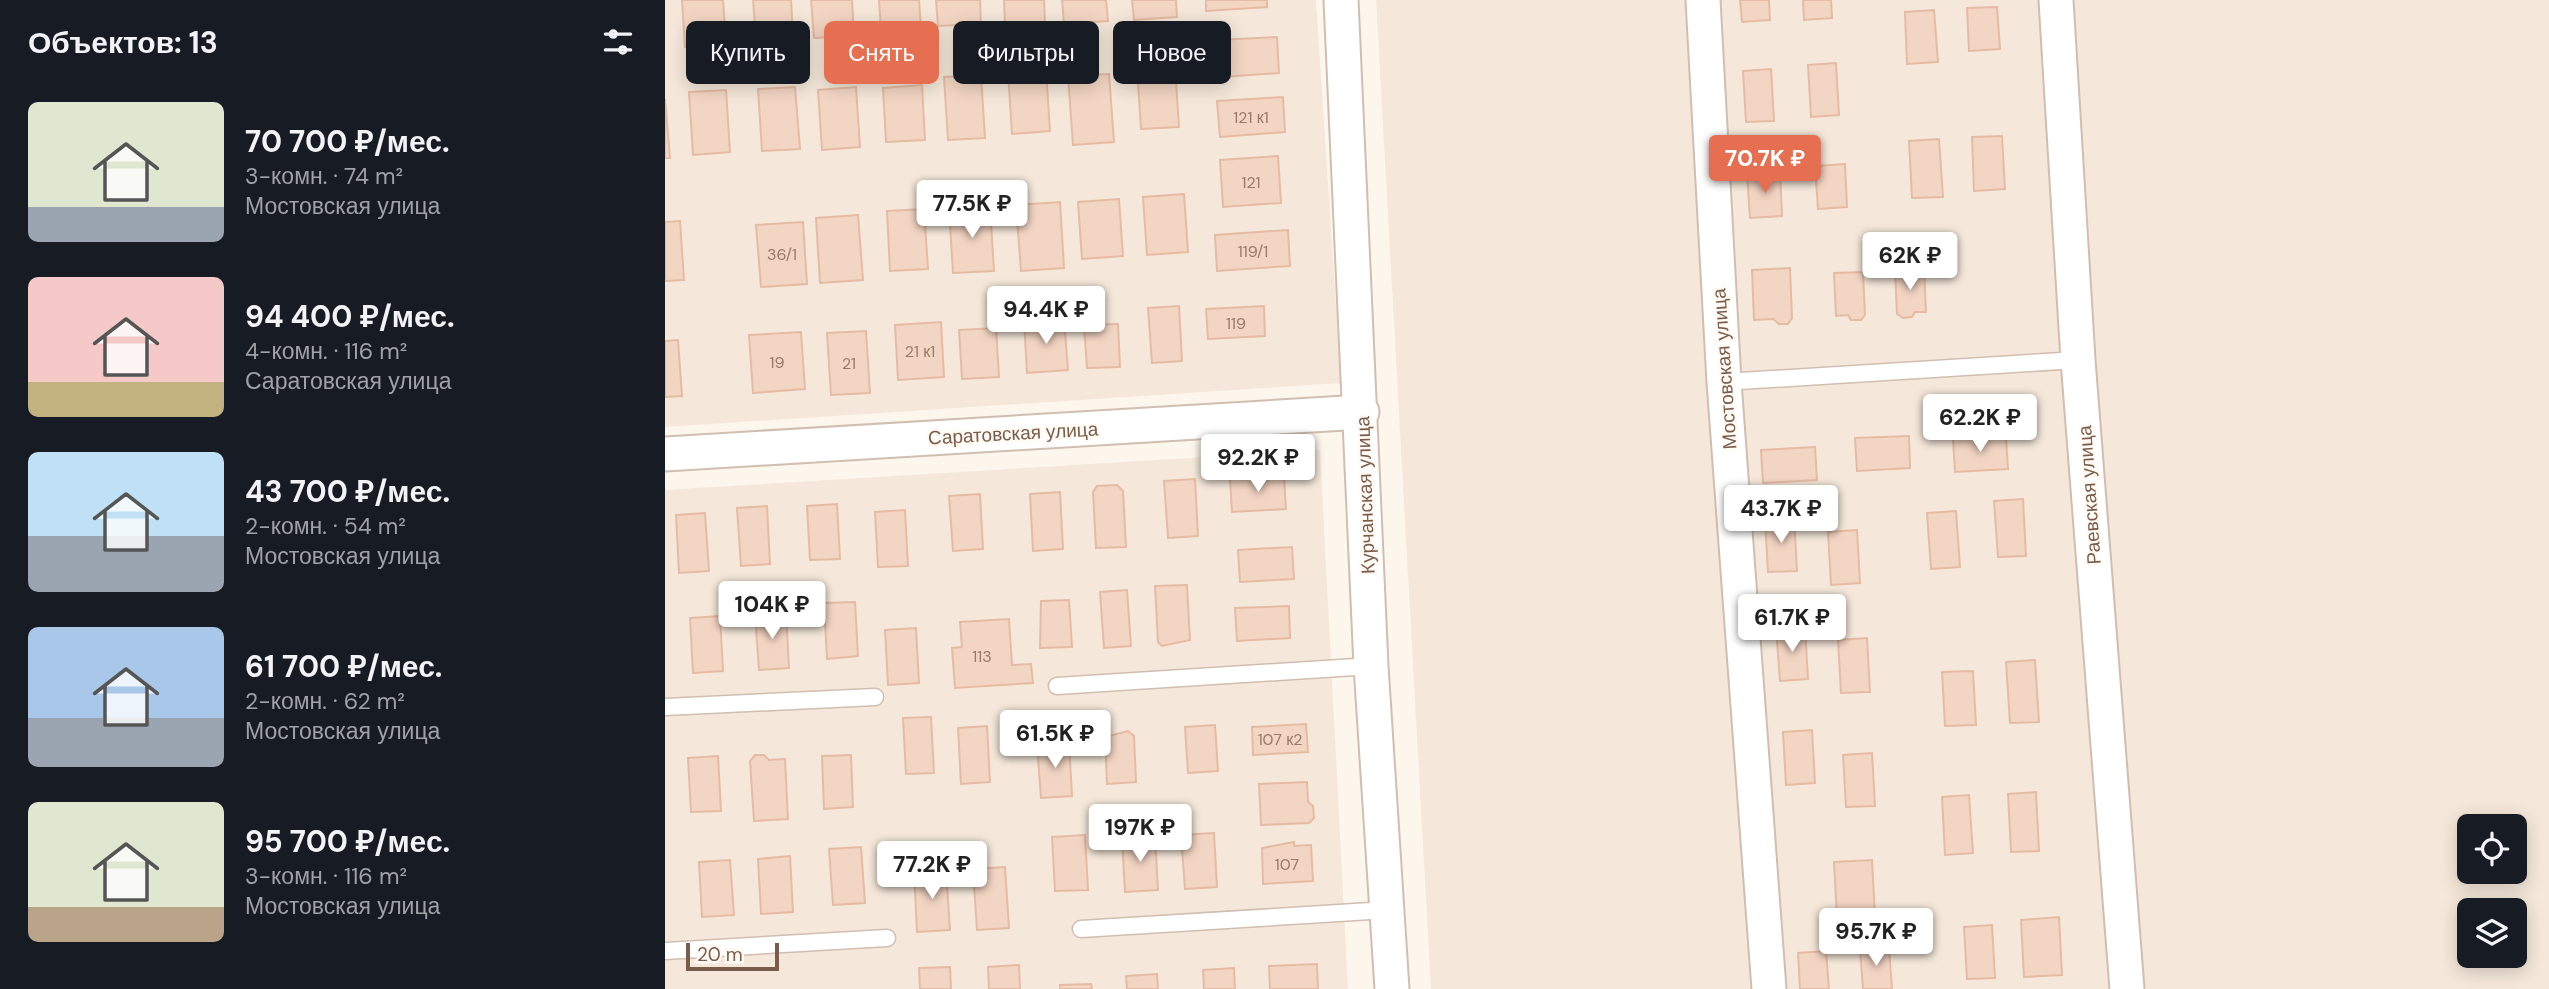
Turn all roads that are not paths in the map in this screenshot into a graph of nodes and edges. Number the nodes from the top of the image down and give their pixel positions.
1 (1341, 0) edge
2 (1703, 0) edge
3 (2056, 0) edge
4 (2078, 359) junction
5 (1724, 382) junction
6 (1362, 412) junction
7 (665, 454) edge
8 (1371, 666) junction
9 (1057, 686) dead end
10 (875, 696) dead end
11 (665, 707) edge
12 (1387, 910) junction
13 (1081, 929) dead end
14 (887, 938) dead end
15 (665, 951) edge
16 (1392, 989) edge
17 (1769, 989) edge
18 (2127, 989) edge

1 - 6 street, Курчанская улица
2 - 5 street, Мостовская улица
3 - 4 street, Раевская улица
4 - 5 lane
4 - 18 street, Раевская улица
5 - 17 street, Мостовская улица
6 - 7 street, Саратовская улица
6 - 8 street, Курчанская улица
8 - 9 lane
8 - 12 street, Курчанская улица
10 - 11 lane
12 - 13 lane
12 - 16 street, Курчанская улица
14 - 15 lane

